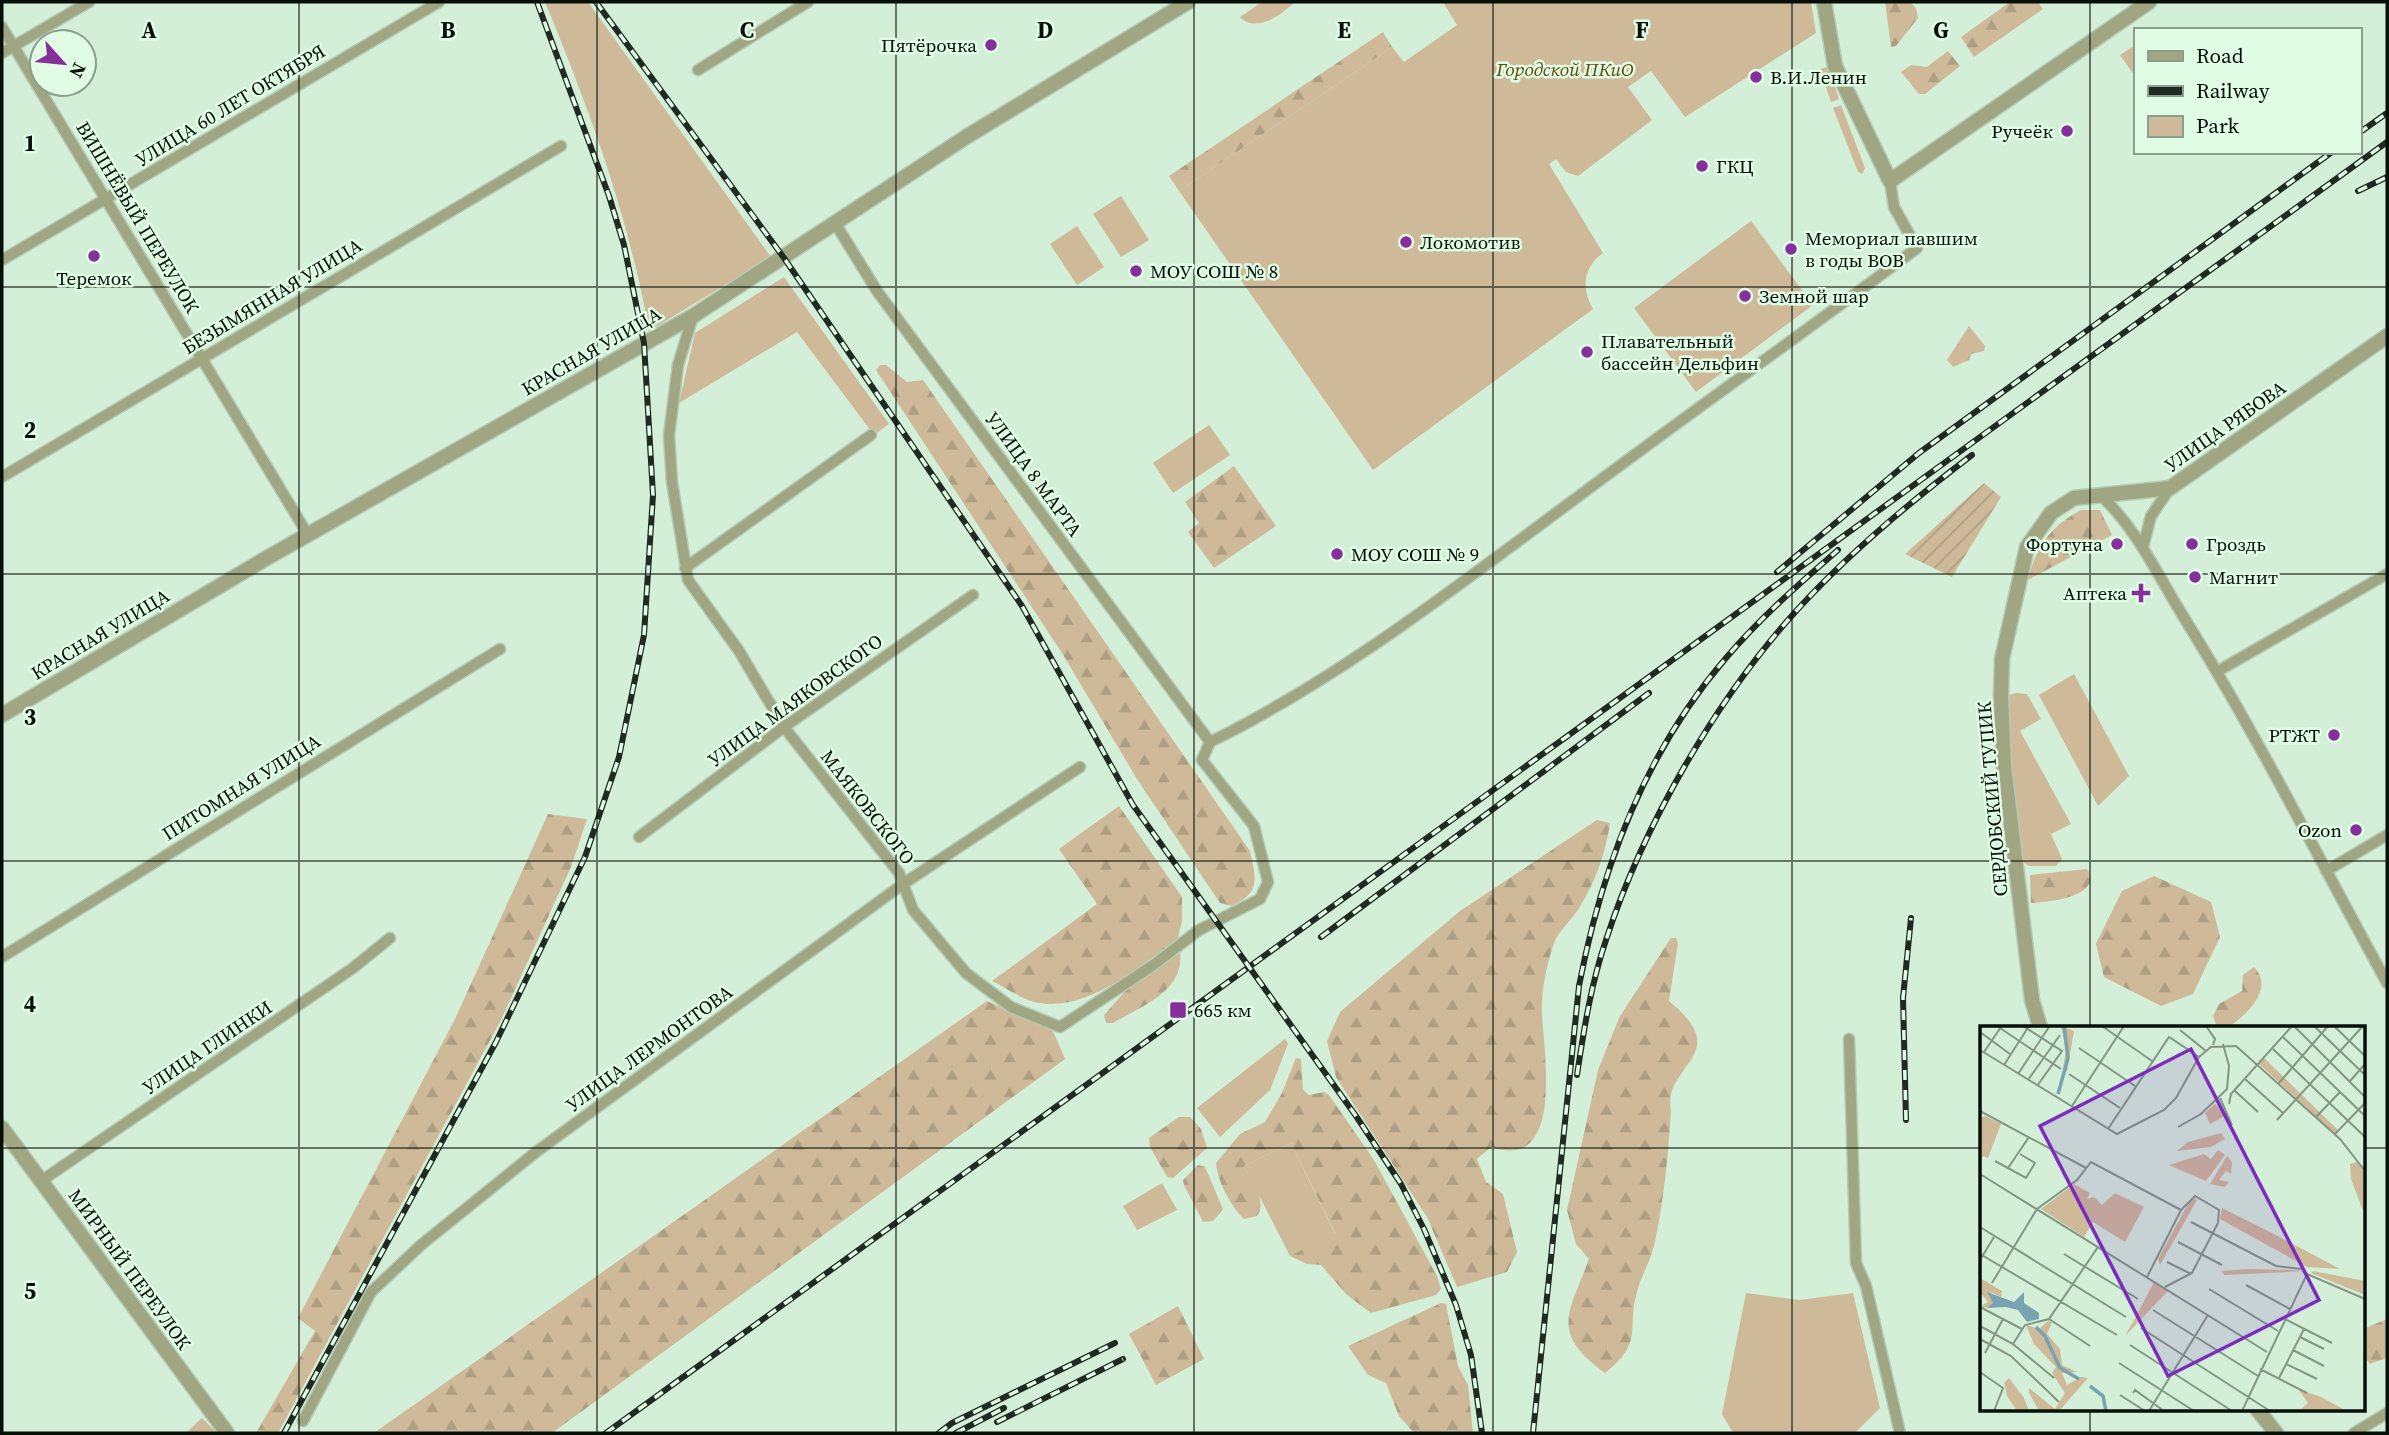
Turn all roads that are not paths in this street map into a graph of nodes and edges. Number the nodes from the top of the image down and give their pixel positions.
1 (89, 2) edge
2 (439, 2) edge
3 (807, 2) edge
4 (1188, 2) edge
5 (1824, 2) edge
6 (2149, 2) edge
7 (2, 27) edge
8 (13, 46) junction
9 (2, 53) edge
10 (698, 70) dead end
11 (561, 146) dead end
12 (1890, 181) junction
13 (107, 199) junction
14 (835, 223) junction
15 (2, 260) edge
16 (693, 316) junction
17 (2387, 336) edge
18 (203, 357) junction
19 (871, 435) dead end
20 (2, 477) edge
21 (2170, 488) junction
22 (2099, 494) junction
23 (308, 535) junction
24 (2143, 547) junction
25 (685, 568) junction
26 (2020, 568) joint
27 (2387, 574) edge
28 (973, 595) dead end
29 (500, 649) dead end
30 (2218, 671) junction
31 (2, 715) edge
32 (784, 727) junction
33 (1210, 742) junction
34 (1080, 767) dead end
35 (2387, 835) edge
36 (639, 837) dead end
37 (2326, 871) junction
38 (903, 884) junction
39 (390, 938) dead end
40 (2, 957) edge
41 (2387, 983) edge
42 (2040, 1026) edge
43 (1849, 1039) dead end
44 (2, 1128) edge
45 (41, 1181) junction
46 (2258, 1410) edge
47 (2387, 1413) edge
48 (303, 1421) dead end
49 (227, 1433) edge
50 (1900, 1433) edge
51 (2276, 1433) edge
52 (2354, 1433) edge

1 - 8 street
2 - 13 street, УЛИЦА 60 ЛЕТ ОКТЯБРЯ
3 - 10 street
4 - 14 street, КРАСНАЯ УЛИЦА
5 - 12 street
6 - 12 street
7 - 8 street, ВИШНЁВЫЙ ПЕРЕУЛОК
8 - 9 street
8 - 13 street, ВИШНЁВЫЙ ПЕРЕУЛОК
11 - 18 street, БЕЗЫМЯННАЯ УЛИЦА
12 - 33 street
13 - 15 street, УЛИЦА 60 ЛЕТ ОКТЯБРЯ
13 - 18 street, ВИШНЁВЫЙ ПЕРЕУЛОК
14 - 16 street, КРАСНАЯ УЛИЦА
14 - 33 street, УЛИЦА 8 МАРТА
16 - 23 street, КРАСНАЯ УЛИЦА
16 - 25 street, МАЯКОВСКОГО
17 - 21 street, УЛИЦА РЯБОВА
18 - 20 street, БЕЗЫМЯННАЯ УЛИЦА
18 - 23 street, ВИШНЁВЫЙ ПЕРЕУЛОК
19 - 25 street
21 - 22 street, УЛИЦА РЯБОВА
21 - 24 street
22 - 24 street
22 - 26 street, УЛИЦА РЯБОВА
23 - 31 street, КРАСНАЯ УЛИЦА
24 - 30 street
25 - 32 street, МАЯКОВСКОГО
26 - 42 street, СЕРДОБСКИЙ ТУПИК
27 - 30 street
28 - 32 street, УЛИЦА МАЯКОВСКОГО
29 - 40 street, ПИТОМНАЯ УЛИЦА
30 - 37 street
32 - 36 street, УЛИЦА МАЯКОВСКОГО
32 - 38 street, МАЯКОВСКОГО
33 - 38 street, МАЯКОВСКОГО
34 - 38 street, УЛИЦА ЛЕРМОНТОВА
35 - 37 street
37 - 41 street
38 - 48 street, УЛИЦА ЛЕРМОНТОВА
39 - 45 street, УЛИЦА ГЛИНКИ
43 - 50 street
44 - 45 street, МИРНЫЙ ПЕРЕУЛОК
45 - 49 street, МИРНЫЙ ПЕРЕУЛОК
46 - 51 street
47 - 52 street

